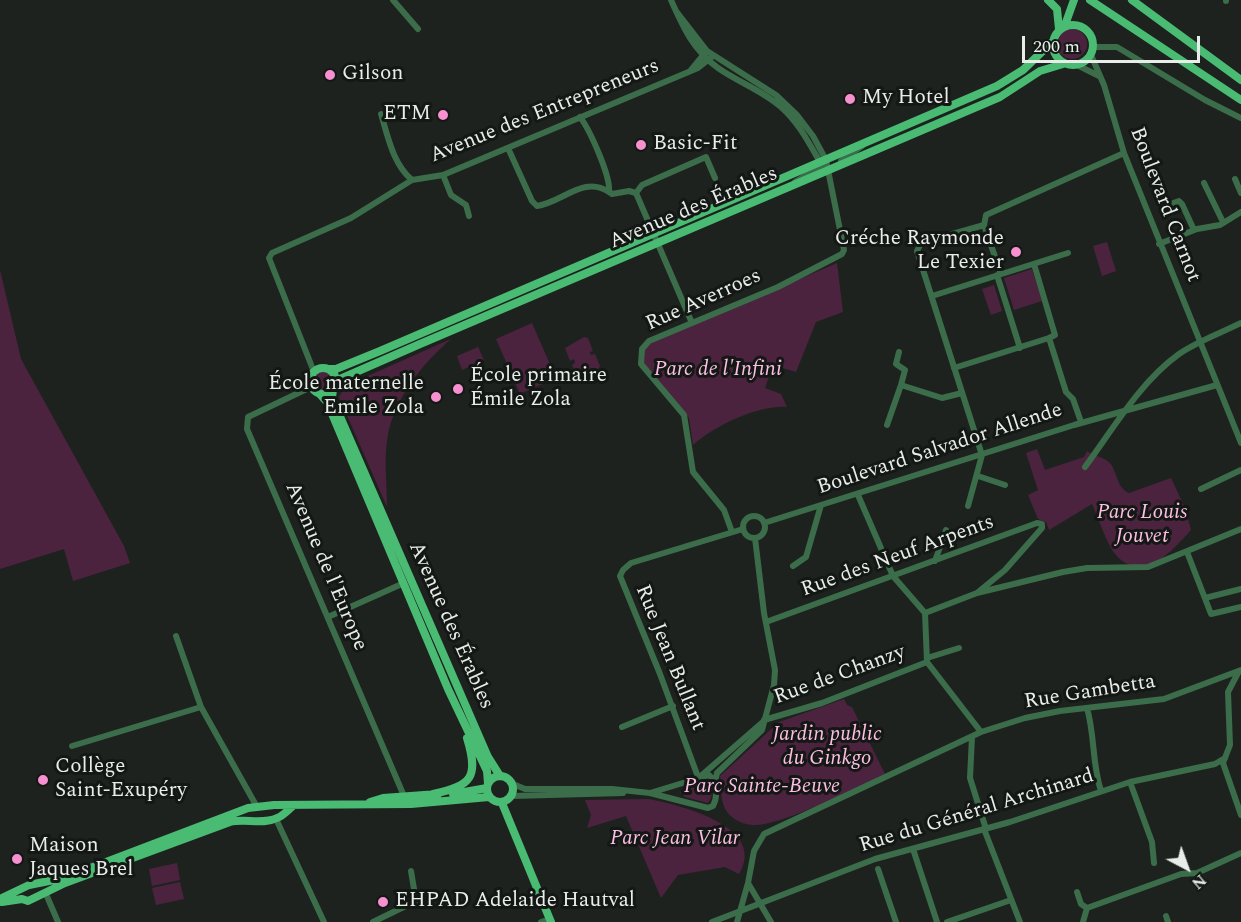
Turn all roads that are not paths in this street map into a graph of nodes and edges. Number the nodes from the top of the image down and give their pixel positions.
1 (393, 0) edge
2 (671, 0) edge
3 (1048, 0) edge
4 (1090, 0) edge
5 (1132, 0) edge
6 (1072, 4) edge
7 (1080, 26) junction
8 (1062, 27) junction
9 (418, 29) dead end
10 (1051, 43) junction
11 (1094, 47) junction
12 (705, 53) junction
13 (1091, 55) junction
14 (711, 58) junction
15 (1063, 64) junction
16 (1077, 65) junction
17 (690, 71) junction
18 (1100, 77) junction
19 (1241, 80) edge
20 (1241, 100) edge
21 (381, 114) dead end
22 (580, 117) junction
23 (1241, 118) edge
24 (864, 144) junction
25 (508, 148) junction
26 (820, 148) junction
27 (1124, 153) junction
28 (824, 165) junction
29 (443, 175) junction
30 (715, 178) dead end
31 (1235, 179) dead end
32 (412, 180) junction
33 (1204, 183) dead end
34 (609, 192) junction
35 (1241, 192) edge
36 (636, 193) junction
37 (1168, 205) dead end
38 (1241, 212) edge
39 (469, 216) dead end
40 (1223, 222) junction
41 (984, 225) junction
42 (1194, 230) junction
43 (653, 233) junction
44 (658, 243) junction
45 (1160, 243) junction
46 (1068, 253) dead end
47 (1034, 264) junction
48 (999, 274) junction
49 (932, 296) junction
50 (692, 323) junction
51 (1241, 323) edge
52 (1049, 338) junction
53 (1200, 343) junction
54 (1020, 348) junction
55 (899, 352) dead end
56 (954, 368) junction
57 (328, 369) junction
58 (314, 372) junction
59 (901, 385) junction
60 (1217, 385) junction
61 (334, 386) junction
62 (311, 387) junction
63 (319, 393) junction
64 (962, 393) junction
65 (1126, 410) junction
66 (1080, 420) dead end
67 (887, 425) dead end
68 (1241, 443) edge
69 (982, 455) junction
70 (1085, 467) dead end
71 (1241, 470) edge
72 (978, 476) junction
73 (1005, 485) dead end
74 (1201, 489) dead end
75 (858, 495) junction
76 (821, 505) junction
77 (968, 506) dead end
78 (764, 523) junction
79 (743, 529) junction
80 (1241, 529) edge
81 (946, 530) dead end
82 (732, 531) junction
83 (755, 538) junction
84 (1187, 552) junction
85 (935, 561) junction
86 (793, 566) dead end
87 (893, 576) junction
88 (404, 583) junction
89 (1241, 589) edge
90 (977, 593) junction
91 (1205, 598) junction
92 (1241, 607) edge
93 (925, 613) junction
94 (328, 617) junction
95 (766, 622) junction
96 (176, 636) dead end
97 (959, 648) dead end
98 (927, 660) junction
99 (1240, 670) edge
100 (1224, 676) junction
101 (448, 689) junction
102 (1228, 692) junction
103 (673, 706) junction
104 (201, 707) junction
105 (1087, 708) junction
106 (765, 720) junction
107 (622, 727) dead end
108 (981, 732) junction
109 (972, 737) junction
110 (72, 746) dead end
111 (1225, 758) junction
112 (500, 776) junction
113 (698, 777) junction
114 (1130, 782) junction
115 (513, 784) junction
116 (715, 785) junction
117 (487, 786) junction
118 (1101, 791) junction
119 (629, 792) junction
120 (650, 793) junction
121 (433, 794) junction
122 (404, 796) junction
123 (512, 796) junction
124 (489, 797) junction
125 (365, 803) junction
126 (502, 803) junction
127 (276, 805) junction
128 (293, 806) junction
129 (257, 807) junction
130 (243, 815) junction
131 (1241, 816) edge
132 (278, 817) junction
133 (985, 829) junction
134 (913, 849) junction
135 (1241, 853) edge
136 (1154, 863) dead end
137 (878, 869) dead end
138 (411, 871) dead end
139 (747, 883) junction
140 (47, 889) junction
141 (1077, 892) dead end
142 (21, 895) junction
143 (1011, 900) junction
144 (0, 901) edge
145 (760, 904) junction
146 (1087, 908) junction
147 (741, 910) junction
148 (550, 920) edge
149 (58, 922) edge
150 (324, 922) edge
151 (374, 922) edge
152 (541, 922) edge
153 (712, 922) edge
154 (737, 922) edge
155 (771, 922) edge
156 (896, 922) edge
157 (937, 922) edge
158 (947, 922) edge
159 (1020, 922) edge
160 (1083, 922) edge

1 - 9 street
2 - 12 street
3 - 8 main road
4 - 20 main road
5 - 19 main road
6 - 7 main road
6 - 8 main road
7 - 8 main road
7 - 11 main road
8 - 10 main road
10 - 15 main road
10 - 24 main road, Avenue des Érables
11 - 13 main road
11 - 23 street
12 - 14 street
12 - 17 street, Avenue des Entrepreneurs
13 - 16 main road
13 - 18 street, Boulevard Carnot
14 - 17 street, Avenue des Entrepreneurs
14 - 26 street
14 - 28 street
15 - 16 main road
15 - 28 main road, Avenue des Érables
16 - 18 street
17 - 22 street, Avenue des Entrepreneurs
18 - 27 street, Boulevard Carnot
21 - 32 street, Avenue des Entrepreneurs
22 - 25 street, Avenue des Entrepreneurs
22 - 34 street
24 - 26 street
24 - 28 main road, Avenue des Érables
25 - 29 street, Avenue des Entrepreneurs
25 - 34 street
26 - 28 street
27 - 41 street
27 - 45 street, Boulevard Carnot
28 - 43 main road, Avenue des Érables
28 - 44 main road, Avenue des Érables
28 - 50 street, Rue Averroes
29 - 32 street, Avenue des Entrepreneurs
29 - 39 street
30 - 36 street
31 - 35 street
32 - 58 street, Avenue des Entrepreneurs
33 - 40 street
34 - 36 street
36 - 43 street
37 - 42 street
38 - 40 street
40 - 42 street
41 - 48 street
41 - 49 street
42 - 45 street
43 - 44 street
43 - 57 main road, Avenue des Érables
44 - 50 street
44 - 61 main road, Avenue des Érables
45 - 53 street, Boulevard Carnot
46 - 47 street
47 - 48 street
47 - 52 street
48 - 49 street
48 - 54 street
49 - 56 street
50 - 82 street, Rue Averroes
51 - 53 street
52 - 54 street
52 - 66 street
53 - 60 street, Boulevard Carnot
53 - 65 street
54 - 56 street
55 - 59 street
56 - 64 street
57 - 58 main road
57 - 61 main road
58 - 62 main road
59 - 64 street
59 - 67 street
60 - 65 street, Boulevard Salvador Allende
60 - 68 street, Boulevard Carnot
61 - 63 main road
61 - 112 main road, Avenue des Érables
62 - 63 main road
62 - 94 street, Avenue de l'Europe
63 - 88 main road, Avenue des Érables
64 - 69 street
65 - 69 street, Boulevard Salvador Allende
65 - 70 street
69 - 72 street
69 - 75 street, Boulevard Salvador Allende
71 - 74 street
72 - 73 street
72 - 77 street
75 - 76 street, Boulevard Salvador Allende
75 - 87 street
76 - 78 street, Boulevard Salvador Allende
76 - 86 street
78 - 79 street
78 - 83 street
79 - 82 street, Rue Jean Bullant
79 - 83 street
80 - 84 street
81 - 85 street
82 - 103 street, Rue Jean Bullant
83 - 95 street
84 - 90 street
84 - 91 street
85 - 87 street, Rue des Neuf Arpents
85 - 90 street, Rue des Neuf Arpents
87 - 93 street
87 - 95 street, Rue des Neuf Arpents
88 - 94 street
88 - 101 main road, Avenue des Érables
89 - 91 street
90 - 93 street
91 - 92 street
93 - 98 street
94 - 122 street, Avenue de l'Europe
95 - 106 street
96 - 104 street
97 - 98 street, Rue de Chanzy
98 - 106 street, Rue de Chanzy
98 - 108 street
99 - 100 street, Rue Gambetta
99 - 102 street
100 - 102 street
100 - 105 street, Rue Gambetta
101 - 117 main road, Avenue des Érables
101 - 121 main road, Avenue des Érables
102 - 111 street
103 - 107 street
103 - 113 street, Rue Jean Bullant
104 - 110 street
104 - 129 street
105 - 108 street, Rue Gambetta
105 - 118 street
106 - 113 street
106 - 116 street
108 - 109 street, Rue Gambetta
109 - 133 street
109 - 139 street, Rue Gambetta
111 - 114 street, Rue du Général Archinard
111 - 131 street
112 - 115 main road
112 - 117 main road
113 - 116 street
113 - 120 street
114 - 118 street, Rue du Général Archinard
114 - 136 street
115 - 119 street
115 - 123 main road
116 - 120 street
117 - 121 main road
117 - 124 main road
118 - 133 street, Rue du Général Archinard
119 - 120 street
119 - 123 street
121 - 122 main road
122 - 125 main road
123 - 126 main road
124 - 125 main road
124 - 126 main road
125 - 128 main road
126 - 148 main road
127 - 128 main road
127 - 129 main road
127 - 132 main road
128 - 132 main road
129 - 130 main road
130 - 132 main road
130 - 140 main road
132 - 150 street
133 - 134 street, Rue du Général Archinard
133 - 143 street
134 - 145 street, Rue du Général Archinard
134 - 157 street
135 - 146 street
137 - 156 street
138 - 151 street
139 - 145 street
139 - 147 street, Rue Gambetta
140 - 142 main road
140 - 142 main road
140 - 149 street
141 - 146 street
142 - 144 main road
143 - 158 street
143 - 159 street
145 - 147 street, Rue du Général Archinard
145 - 155 street
146 - 160 street
147 - 153 street, Rue du Général Archinard
147 - 154 street, Rue Gambetta
148 - 152 street

